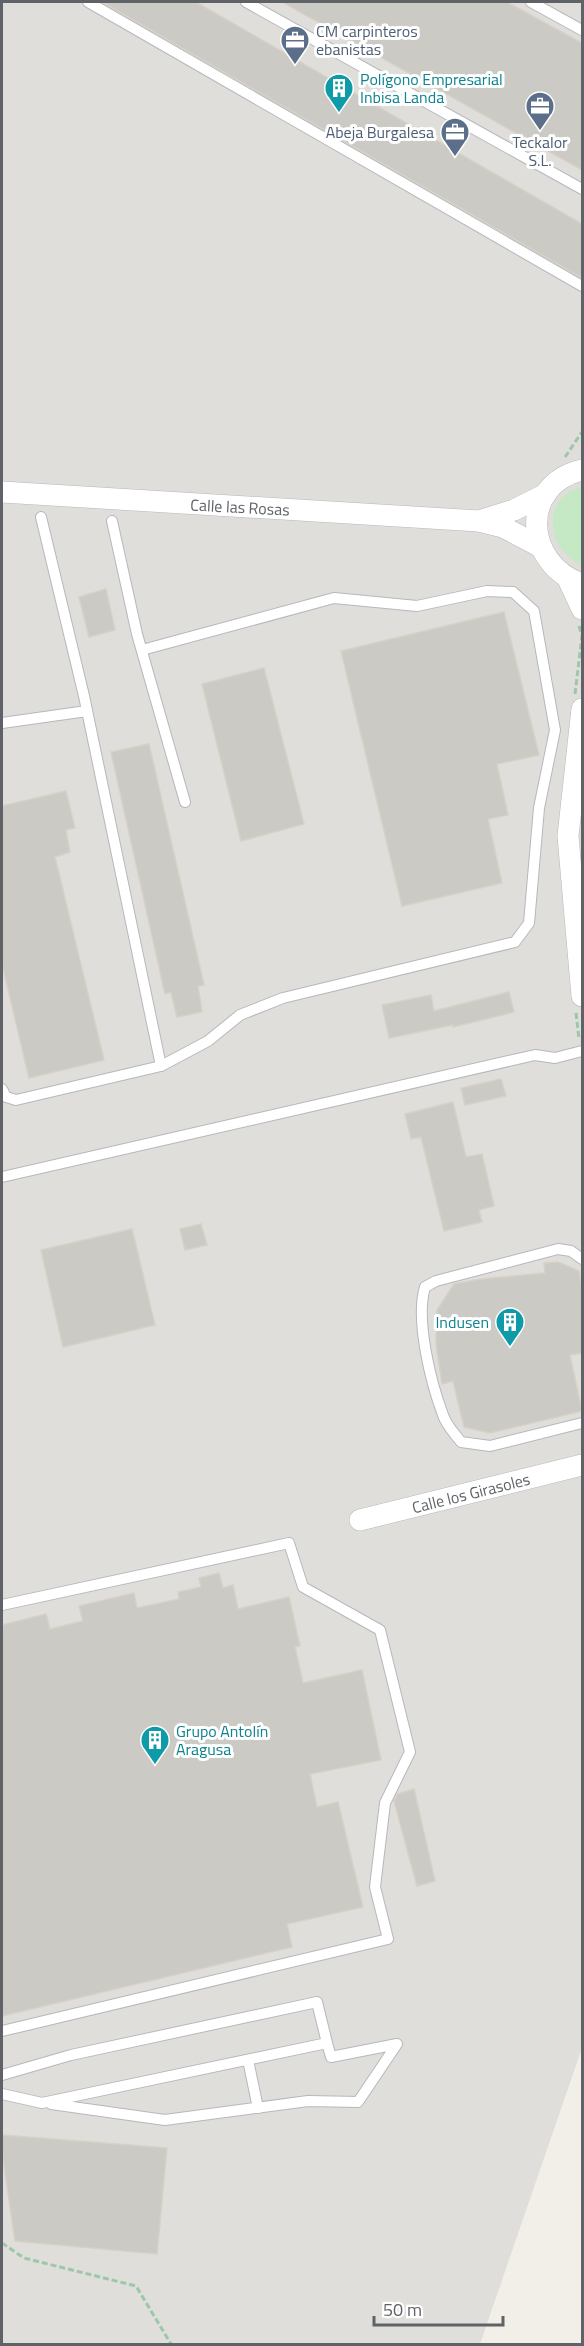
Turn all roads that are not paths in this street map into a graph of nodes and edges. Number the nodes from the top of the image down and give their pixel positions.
1 (88, 2) edge
2 (246, 2) edge
3 (531, 2) edge
4 (582, 30) edge
5 (582, 189) edge
6 (582, 286) edge
7 (577, 466) edge
8 (2, 492) edge
9 (546, 494) junction
10 (41, 517) dead end
11 (112, 521) dead end
12 (479, 521) junction
13 (539, 546) junction
14 (575, 581) edge
15 (580, 615) edge
16 (142, 650) junction
17 (582, 710) edge
18 (87, 711) junction
19 (2, 723) edge
20 (185, 802) dead end
21 (582, 996) edge
22 (582, 1051) edge
23 (161, 1066) junction
24 (2, 1089) edge
25 (2, 1177) edge
26 (582, 1258) edge
27 (582, 1423) edge
28 (582, 1465) edge
29 (360, 1520) dead end
30 (2, 1605) edge
31 (2, 2031) edge
32 (327, 2043) junction
33 (248, 2060) junction
34 (2, 2075) edge
35 (2, 2094) edge
36 (42, 2103) junction
37 (258, 2108) junction

1 - 6 lane
2 - 5 lane
3 - 4 lane
7 - 9 street, Calle las Rosas
8 - 12 street, Calle las Rosas
9 - 12 street, Calle las Rosas
9 - 13 street
10 - 18 lane
11 - 16 lane
12 - 13 street, Calle las Rosas
13 - 14 street
14 - 15 street
16 - 20 lane
16 - 23 lane
17 - 21 street
18 - 19 lane
18 - 23 lane
22 - 25 lane
23 - 24 lane
26 - 27 lane
28 - 29 street, Calle los Girasoles
30 - 31 lane
32 - 33 lane
32 - 34 lane
32 - 37 lane
33 - 36 lane
33 - 37 lane
35 - 36 lane
36 - 37 lane

